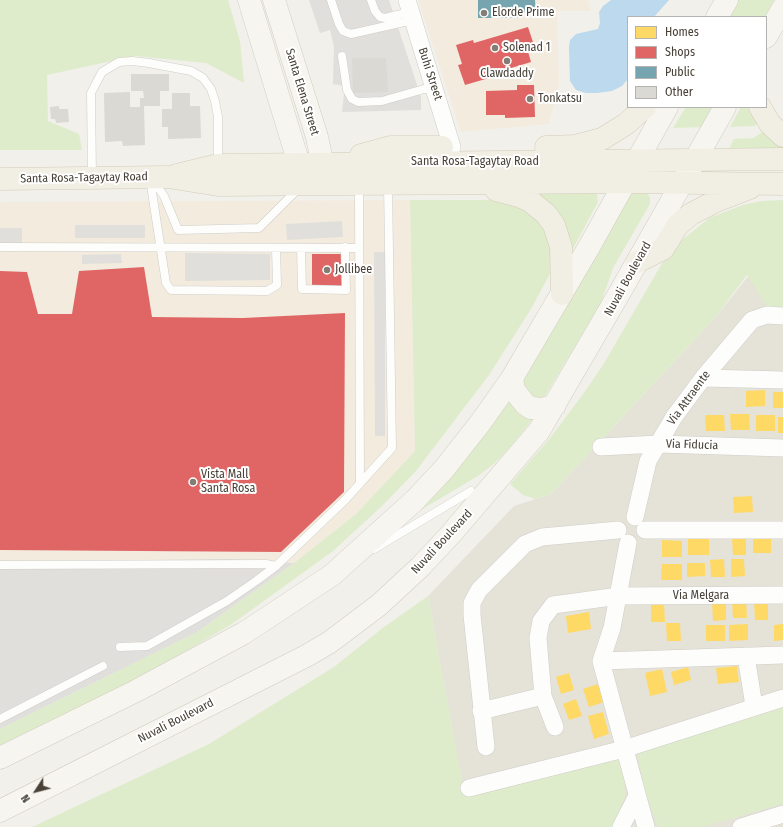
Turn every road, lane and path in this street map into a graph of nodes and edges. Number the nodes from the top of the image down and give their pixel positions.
1 (249, 0) edge
2 (274, 0) edge
3 (331, 0) edge
4 (371, 0) edge
5 (727, 0) edge
6 (783, 8) edge
7 (410, 11) edge
8 (718, 16) edge
9 (767, 35) edge
10 (342, 56) dead end
11 (435, 89) junction
12 (644, 108) edge
13 (666, 108) edge
14 (724, 108) edge
15 (761, 108) edge
16 (783, 136) edge
17 (452, 147) junction
18 (495, 147) junction
19 (783, 159) edge
20 (694, 160) junction
21 (637, 161) junction
22 (540, 162) junction
23 (218, 165) junction
24 (324, 171) junction
25 (301, 174) junction
26 (159, 177) junction
27 (0, 179) edge
28 (92, 179) junction
29 (625, 182) junction
30 (681, 182) junction
31 (451, 183) junction
32 (359, 184) junction
33 (388, 184) junction
34 (762, 184) junction
35 (783, 184) edge
36 (0, 247) edge
37 (345, 247) junction
38 (161, 248) junction
39 (276, 248) junction
40 (301, 248) junction
41 (359, 248) junction
42 (637, 262) junction
43 (562, 294) junction
44 (783, 316) edge
45 (512, 378) junction
46 (703, 378) junction
47 (783, 380) edge
48 (555, 405) junction
49 (658, 444) junction
50 (601, 447) dead end
51 (783, 448) edge
52 (360, 483) junction
53 (471, 491) dead end
54 (635, 517) junction
55 (646, 530) junction
56 (783, 530) edge
57 (623, 537) junction
58 (0, 565) edge
59 (276, 566) junction
60 (332, 575) junction
61 (783, 595) edge
62 (619, 596) junction
63 (120, 647) dead end
64 (783, 655) edge
65 (746, 656) junction
66 (601, 661) junction
67 (103, 666) dead end
68 (543, 696) junction
69 (783, 698) edge
70 (754, 706) junction
71 (481, 711) junction
72 (0, 719) edge
73 (555, 727) dead end
74 (486, 747) dead end
75 (624, 749) junction
76 (0, 758) edge
77 (469, 788) dead end
78 (637, 796) junction
79 (0, 811) edge
80 (783, 814) edge
81 (621, 827) edge
82 (646, 827) edge
83 (741, 827) edge

1 - 25 main road, Santa Elena Street
2 - 24 main road, Santa Elena Street
3 - 7 lane
4 - 7 lane
5 - 8 main road
6 - 9 main road
7 - 11 street, Buhi Street
10 - 11 lane
11 - 17 street, Buhi Street
12 - 18 main road
13 - 21 main road, Nuvali Boulevard
14 - 20 main road, Nuvali Boulevard
15 - 16 main road
17 - 18 main road
17 - 24 main road
18 - 22 main road
19 - 20 main road, Santa Rosa-Tagaytay Road
20 - 21 main road, Santa Rosa-Tagaytay Road
20 - 30 main road, Nuvali Boulevard
21 - 22 main road, Santa Rosa-Tagaytay Road
21 - 29 main road, Nuvali Boulevard
22 - 24 main road, Santa Rosa-Tagaytay Road
23 - 25 main road, Santa Rosa-Tagaytay Road
23 - 26 main road, Santa Rosa-Tagaytay Road
23 - 28 lane
24 - 25 main road, Santa Rosa-Tagaytay Road
24 - 32 main road, Santa Rosa-Tagaytay Road
25 - 26 main road, Santa Rosa-Tagaytay Road
25 - 26 lane
26 - 28 main road, Santa Rosa-Tagaytay Road
26 - 38 lane
27 - 28 main road, Santa Rosa-Tagaytay Road
29 - 30 main road, Santa Rosa-Tagaytay Road
29 - 31 main road, Santa Rosa-Tagaytay Road
29 - 43 main road, Nuvali Boulevard
30 - 34 main road, Santa Rosa-Tagaytay Road
30 - 42 main road, Nuvali Boulevard
31 - 33 main road, Santa Rosa-Tagaytay Road
31 - 43 main road
32 - 33 main road, Santa Rosa-Tagaytay Road
32 - 41 lane
33 - 52 lane
34 - 35 main road, Santa Rosa-Tagaytay Road
34 - 42 main road
36 - 38 lane
37 - 40 lane
37 - 40 lane
37 - 41 lane
38 - 39 lane
38 - 39 lane
39 - 40 lane
41 - 52 lane
42 - 48 main road, Nuvali Boulevard
43 - 45 main road, Nuvali Boulevard
44 - 46 street, Via Attraente
45 - 48 main road
45 - 60 main road, Nuvali Boulevard
46 - 47 street
46 - 49 street, Via Attraente
48 - 79 main road, Nuvali Boulevard
49 - 50 street, Via Fiducia
49 - 51 street, Via Fiducia
49 - 54 street, Via Attraente
52 - 59 lane
53 - 60 lane, Nuvali Boulevard
54 - 55 street
54 - 57 street
55 - 56 street
55 - 57 street
57 - 62 street
57 - 71 street
58 - 59 lane
59 - 63 lane
60 - 76 main road, Nuvali Boulevard
61 - 62 street, Via Melgara
62 - 66 street
62 - 68 street, Via Melgara
64 - 65 street
65 - 66 street
65 - 70 street
66 - 75 street
67 - 72 lane
68 - 71 street
68 - 73 street, Via Melgara
69 - 70 street
70 - 75 street
71 - 74 street
75 - 77 street
75 - 78 street
78 - 81 street
78 - 82 street
80 - 83 street

